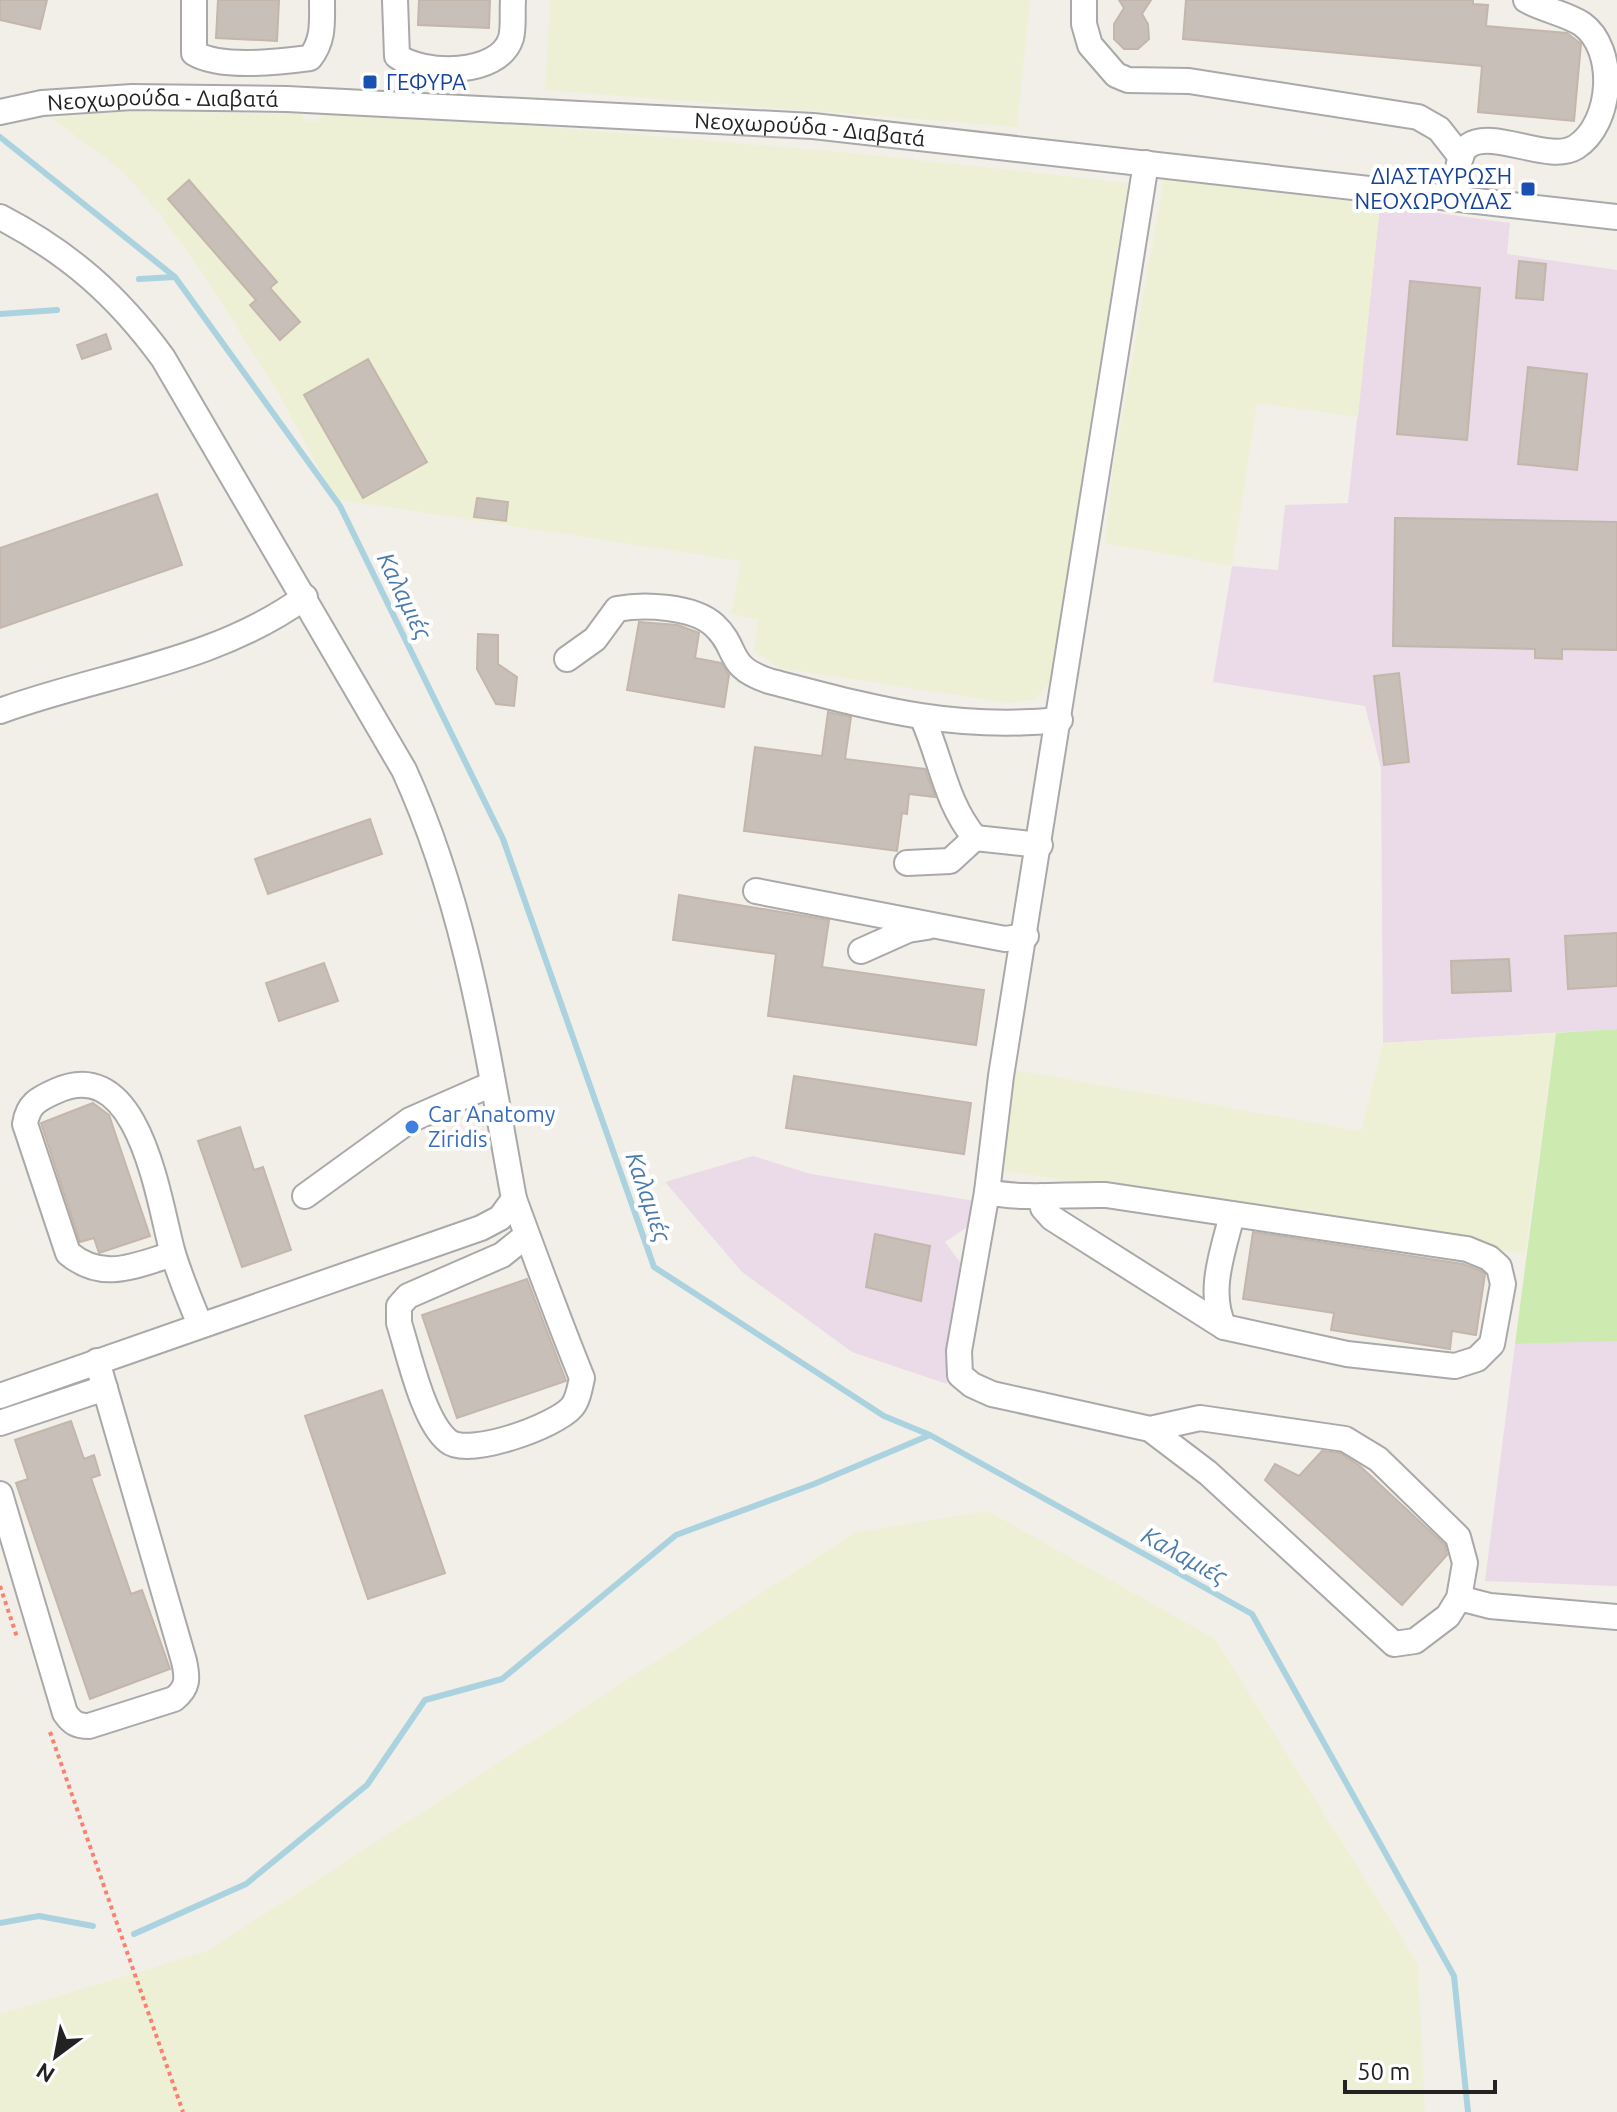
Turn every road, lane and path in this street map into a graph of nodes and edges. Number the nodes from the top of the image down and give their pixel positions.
1 (194, 0) edge
2 (322, 0) edge
3 (395, 0) edge
4 (513, 0) edge
5 (1084, 0) edge
6 (1526, 0) edge
7 (287, 61) junction
8 (467, 67) junction
9 (287, 99) junction
10 (464, 107) junction
11 (0, 112) edge
12 (1461, 157) junction
13 (1146, 163) junction
14 (1455, 198) junction
15 (0, 217) edge
16 (1617, 217) edge
17 (305, 597) junction
18 (567, 659) dead end
19 (0, 711) edge
20 (923, 719) junction
21 (1060, 720) junction
22 (975, 838) junction
23 (1040, 845) junction
24 (907, 863) dead end
25 (756, 891) dead end
26 (937, 925) junction
27 (1026, 936) junction
28 (861, 951) dead end
29 (492, 1084) junction
30 (987, 1192) junction
31 (305, 1196) dead end
32 (1041, 1196) junction
33 (514, 1199) junction
34 (1232, 1215) junction
35 (527, 1235) junction
36 (173, 1254) junction
37 (200, 1325) junction
38 (1224, 1327) junction
39 (97, 1361) junction
40 (105, 1388) junction
41 (0, 1396) edge
42 (0, 1423) edge
43 (1150, 1429) junction
44 (0, 1494) edge
45 (0, 1586) edge
46 (1459, 1598) junction
47 (1617, 1617) edge
48 (21, 1646) dead end
49 (47, 1721) dead end
50 (183, 2112) edge

1 - 7 street
2 - 7 street
3 - 8 street
4 - 8 street
5 - 12 street
6 - 12 street
7 - 9 street
8 - 10 street
9 - 10 street, Νεοχωρούδα - Διαβατά
9 - 11 street, Νεοχωρούδα - Διαβατά
10 - 13 street, Νεοχωρούδα - Διαβατά
12 - 14 street
13 - 14 street, Νεοχωρούδα - Διαβατά
13 - 21 street
14 - 16 street, Νεοχωρούδα - Διαβατά
15 - 17 street
17 - 19 street
17 - 29 street
18 - 20 street
20 - 21 street
20 - 22 street
21 - 23 street
22 - 23 street
22 - 24 street
23 - 27 street
25 - 26 street
26 - 27 street
26 - 28 street
27 - 30 street
29 - 31 street
29 - 33 street
30 - 32 street
30 - 43 street
32 - 34 street
32 - 38 street
33 - 35 street
33 - 37 street
34 - 38 street
34 - 38 street
35 - 35 street
36 - 36 street
36 - 37 street
37 - 39 street
39 - 40 street
39 - 41 street
40 - 42 street
40 - 44 street
43 - 46 street
43 - 46 street
45 - 48 path
46 - 47 street
49 - 50 path

